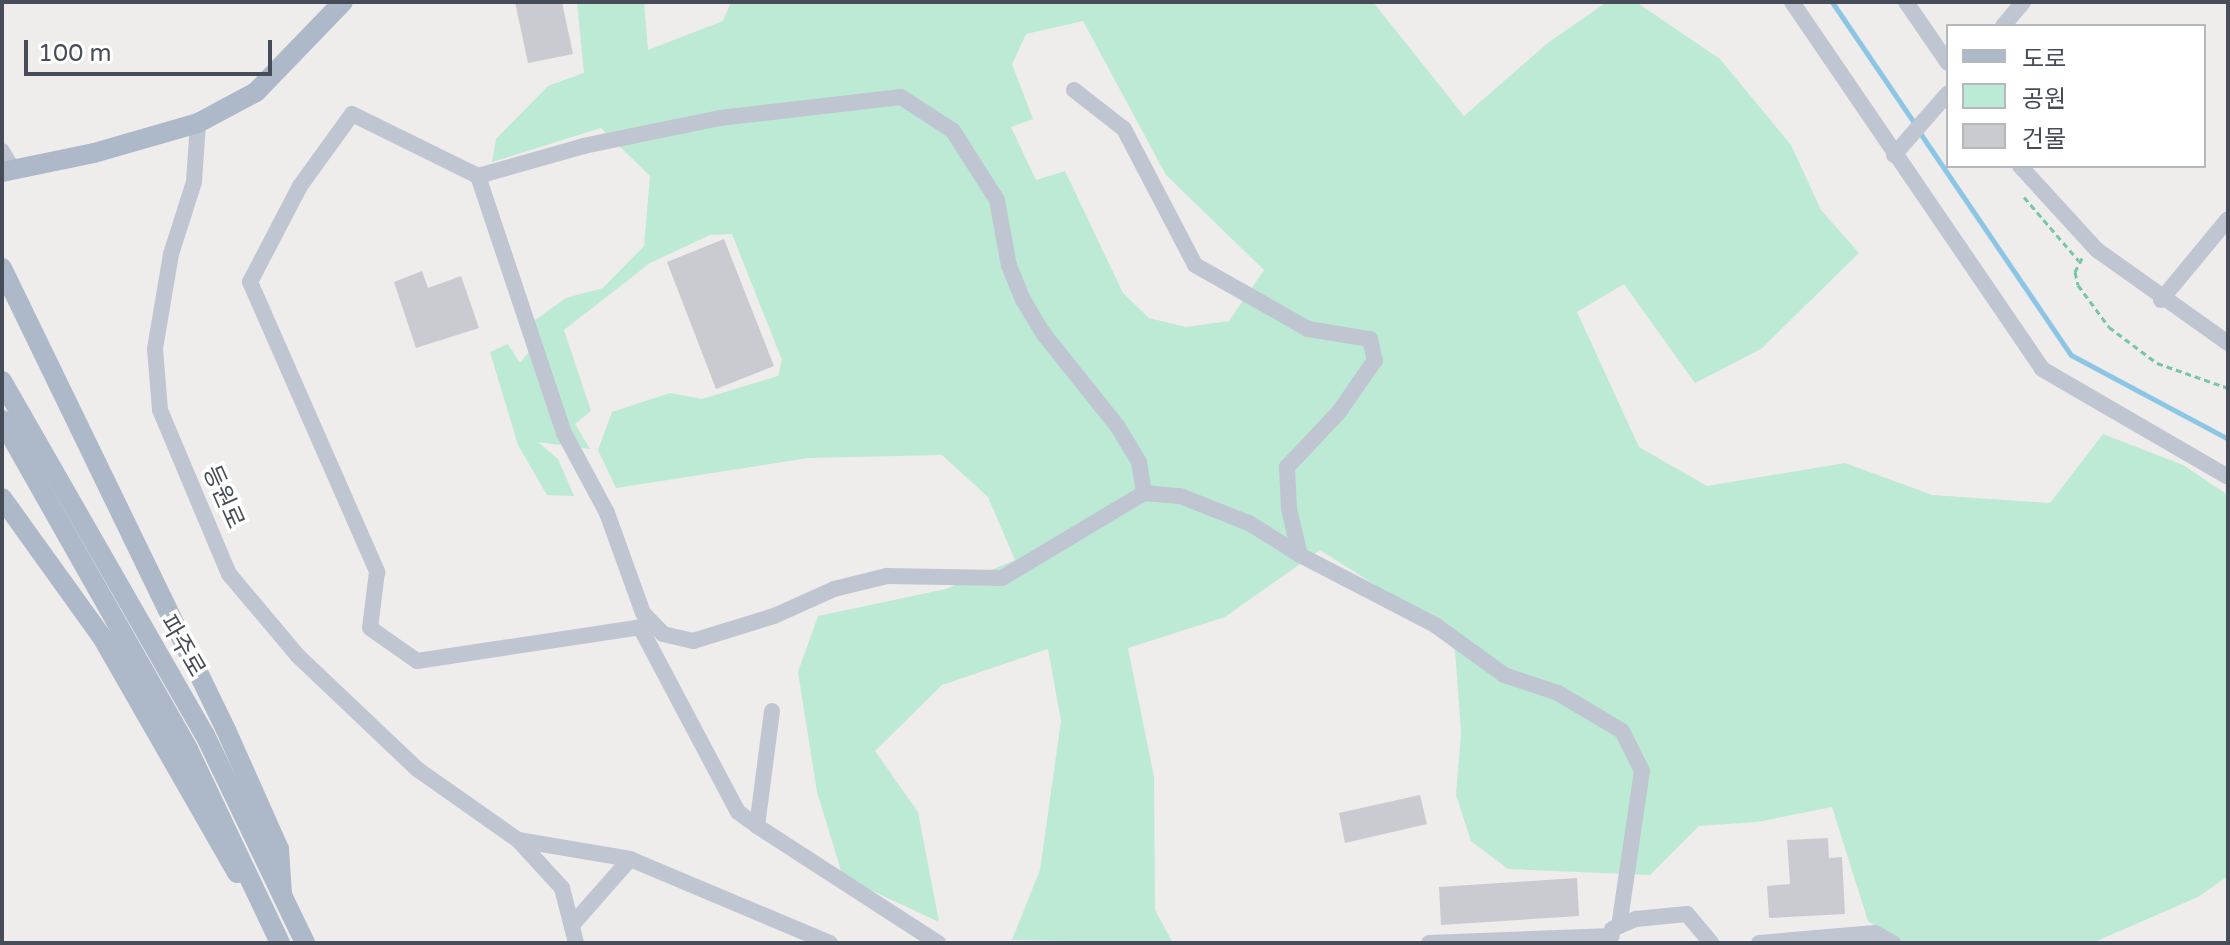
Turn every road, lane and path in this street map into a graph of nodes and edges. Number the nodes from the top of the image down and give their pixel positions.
1 (343, 2) edge
2 (1792, 2) edge
3 (1906, 2) edge
4 (2023, 2) edge
5 (2005, 24) edge
6 (1946, 60) edge
7 (1074, 90) dead end
8 (1946, 95) edge
9 (198, 123) junction
10 (1894, 155) junction
11 (5, 164) edge
12 (2022, 168) edge
13 (478, 176) junction
14 (2018, 188) dead end
15 (2228, 219) edge
16 (2, 268) edge
17 (2161, 300) junction
18 (2228, 343) edge
19 (2, 381) edge
20 (2228, 388) edge
21 (2, 420) edge
22 (2228, 477) edge
23 (1144, 493) junction
24 (2, 498) edge
25 (1300, 555) junction
26 (647, 626) junction
27 (772, 711) dead end
28 (757, 826) junction
29 (518, 840) junction
30 (630, 859) junction
31 (282, 894) junction
32 (268, 915) junction
33 (572, 925) junction
34 (1614, 934) edge
35 (280, 943) edge
36 (305, 943) edge
37 (576, 943) edge
38 (830, 943) edge
39 (938, 943) edge
40 (1429, 943) edge
41 (1711, 943) edge
42 (1759, 943) edge
43 (1893, 943) edge

1 - 9 main road
2 - 10 street
3 - 6 street
4 - 5 street
7 - 25 street
8 - 10 street
9 - 11 main road
9 - 29 street, 등원로
10 - 22 street
12 - 17 street
13 - 23 street
13 - 26 street
13 - 26 street
14 - 20 path
15 - 17 street
16 - 31 main road
17 - 18 street
19 - 31 main road, 파주로
21 - 32 main road, 파주로
23 - 25 street
23 - 26 street
24 - 32 main road
25 - 34 street
26 - 28 street
27 - 28 street
28 - 39 street
29 - 30 street
29 - 33 street, 등원로
30 - 33 street
30 - 38 street
31 - 36 main road, 파주로
32 - 35 main road, 파주로
33 - 37 street, 등원로
34 - 40 street
34 - 41 street
42 - 43 street

